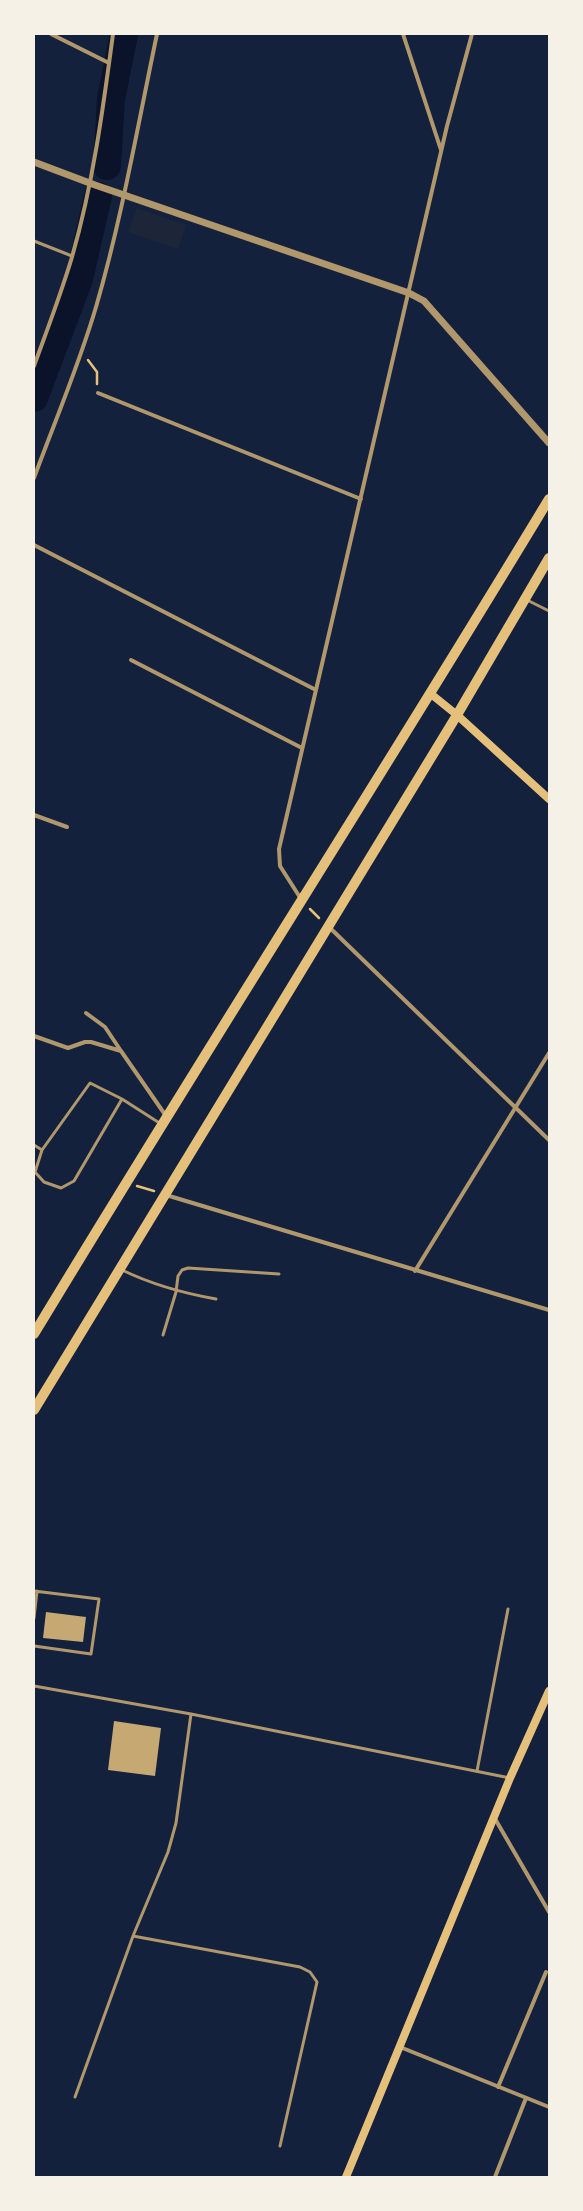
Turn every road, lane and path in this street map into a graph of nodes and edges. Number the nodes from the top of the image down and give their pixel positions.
1 (51, 34) edge
2 (114, 34) edge
3 (157, 34) edge
4 (403, 34) edge
5 (472, 34) edge
6 (109, 63) junction
7 (441, 151) junction
8 (34, 162) edge
9 (90, 182) junction
10 (123, 195) junction
11 (34, 242) edge
12 (72, 256) junction
13 (409, 293) junction
14 (82, 352) junction
15 (34, 366) edge
16 (98, 394) joint
17 (549, 443) edge
18 (34, 478) edge
19 (361, 499) junction
20 (549, 499) edge
21 (34, 546) edge
22 (549, 558) edge
23 (525, 599) junction
24 (549, 611) edge
25 (131, 660) dead end
26 (316, 690) junction
27 (431, 694) junction
28 (457, 715) junction
29 (302, 748) junction
30 (549, 799) edge
31 (34, 815) edge
32 (67, 827) dead end
33 (302, 901) junction
34 (327, 926) junction
35 (86, 1012) dead end
36 (34, 1036) edge
37 (121, 1051) junction
38 (549, 1052) edge
39 (122, 1099) junction
40 (515, 1106) junction
41 (164, 1120) junction
42 (549, 1140) edge
43 (34, 1145) edge
44 (42, 1150) junction
45 (125, 1183) junction
46 (166, 1195) junction
47 (120, 1269) junction
48 (415, 1271) junction
49 (280, 1274) dead end
50 (176, 1292) junction
51 (216, 1299) dead end
52 (549, 1310) edge
53 (34, 1334) edge
54 (163, 1335) dead end
55 (34, 1410) edge
56 (36, 1591) edge
57 (508, 1609) dead end
58 (34, 1618) edge
59 (34, 1646) edge
60 (34, 1686) edge
61 (549, 1691) edge
62 (191, 1714) junction
63 (477, 1771) junction
64 (510, 1778) junction
65 (494, 1817) junction
66 (549, 1912) edge
67 (133, 1936) junction
68 (546, 1972) dead end
69 (400, 2047) junction
70 (498, 2087) junction
71 (74, 2096) dead end
72 (526, 2098) junction
73 (549, 2107) edge
74 (280, 2146) dead end
75 (346, 2177) edge
76 (495, 2177) edge

1 - 6 street
2 - 6 street
3 - 10 street
4 - 7 street
5 - 7 street
6 - 9 street
7 - 13 street
8 - 9 street
9 - 10 street
9 - 12 street
10 - 13 street
10 - 14 street
11 - 12 lane
12 - 15 street
13 - 17 street
13 - 19 street
14 - 16 path
14 - 18 street
16 - 19 street
19 - 26 street
20 - 27 main road
21 - 26 street
22 - 23 main road
23 - 24 lane
23 - 28 main road
25 - 29 street
26 - 29 street
27 - 28 main road
27 - 33 main road
28 - 30 main road
28 - 34 main road
29 - 33 street
31 - 32 street
33 - 34 path
33 - 41 main road
34 - 40 street
34 - 46 main road
35 - 37 street
36 - 37 street
37 - 41 street
38 - 40 street
39 - 41 lane
39 - 44 lane
39 - 44 lane
40 - 42 street
40 - 48 street
41 - 45 main road
43 - 44 lane
45 - 46 path
45 - 53 main road
46 - 47 main road
46 - 48 street
47 - 50 lane
47 - 55 main road
48 - 52 street
49 - 50 lane
50 - 51 lane
50 - 54 lane
56 - 58 lane
56 - 59 lane
57 - 63 lane
60 - 62 lane
61 - 64 main road
62 - 63 lane
62 - 67 lane
63 - 64 lane
64 - 65 main road
65 - 66 street
65 - 69 main road
67 - 71 lane
67 - 74 lane
68 - 70 street
69 - 70 street
69 - 75 main road
70 - 72 street
72 - 73 street
72 - 76 street

